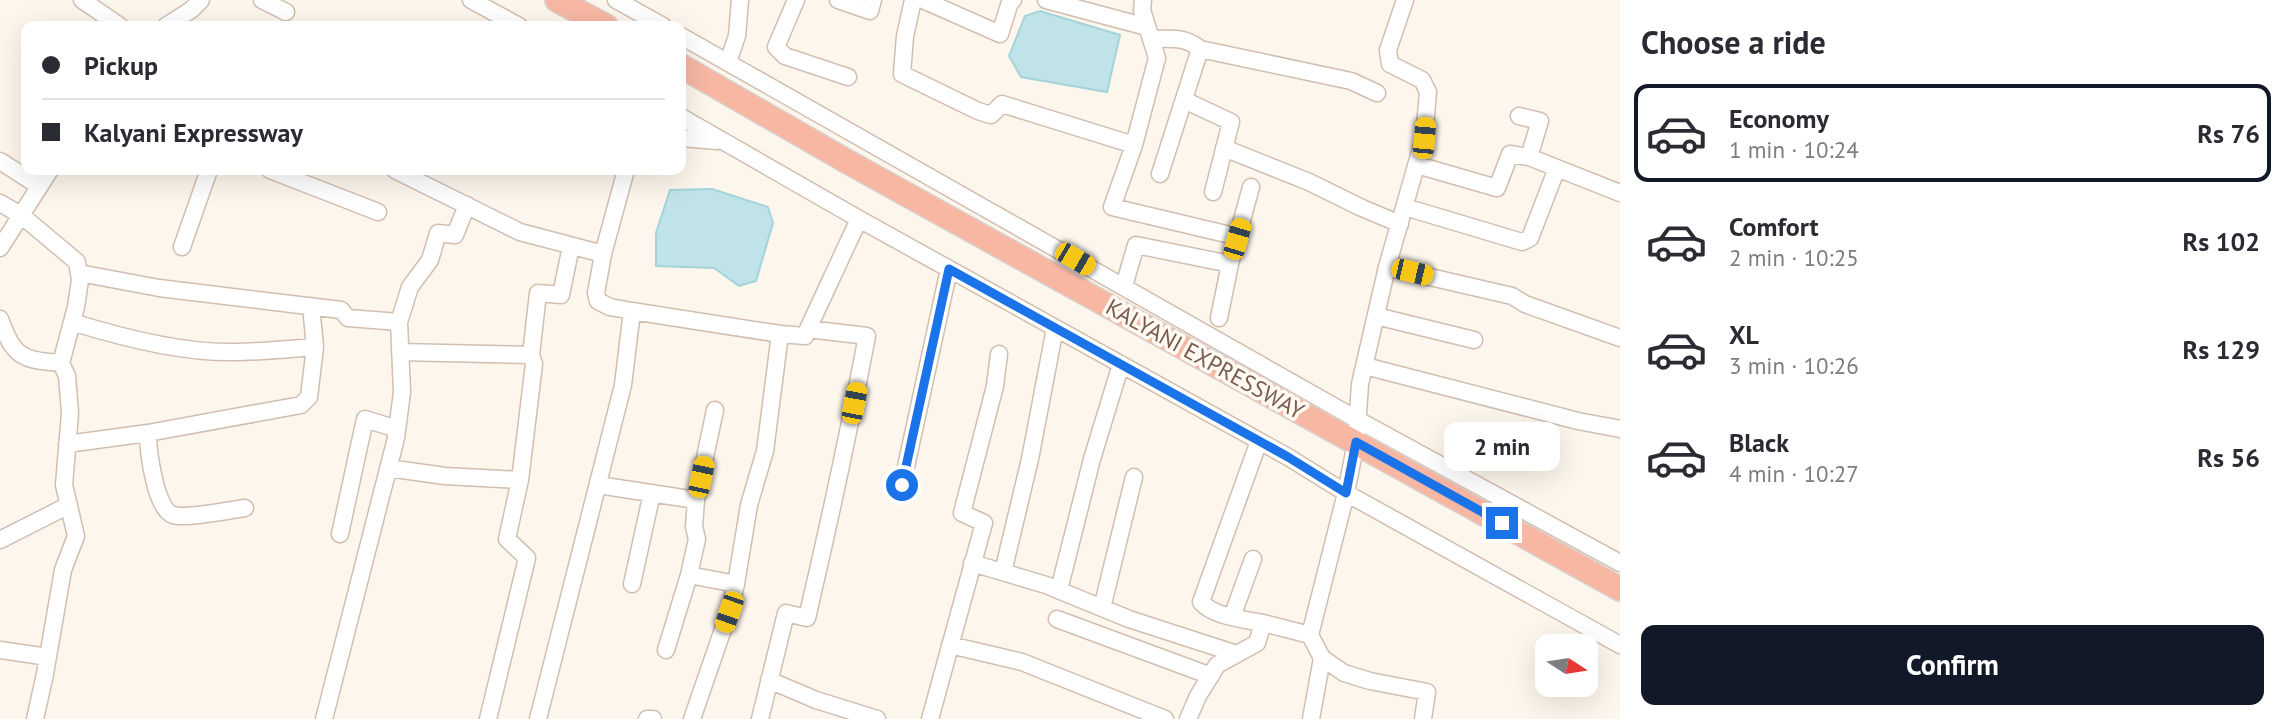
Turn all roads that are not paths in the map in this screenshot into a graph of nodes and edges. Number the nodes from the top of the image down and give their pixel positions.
1 (82, 0) edge
2 (201, 0) edge
3 (262, 0) edge
4 (471, 0) edge
5 (557, 0) edge
6 (616, 0) edge
7 (740, 0) edge
8 (796, 0) edge
9 (838, 0) edge
10 (873, 0) edge
11 (914, 0) edge
12 (923, 0) edge
13 (1013, 0) edge
14 (1046, 0) edge
15 (1143, 0) edge
16 (1405, 0) edge
17 (286, 12) dead end
18 (113, 21) edge
19 (173, 21) edge
20 (510, 21) edge
21 (597, 21) edge
22 (654, 21) edge
23 (1149, 33) junction
24 (686, 39) edge
25 (1200, 48) junction
26 (728, 62) junction
27 (686, 69) edge
28 (848, 77) dead end
29 (1377, 93) dead end
30 (1184, 100) junction
31 (1519, 116) dead end
32 (686, 120) edge
33 (686, 138) edge
34 (723, 142) junction
35 (1134, 145) junction
36 (1224, 148) junction
37 (1530, 158) junction
38 (0, 161) edge
39 (1417, 165) junction
40 (1557, 168) junction
41 (21, 174) edge
42 (1160, 174) dead end
43 (22, 175) edge
44 (47, 175) edge
45 (207, 175) edge
46 (283, 175) edge
47 (405, 175) edge
48 (625, 175) edge
49 (39, 186) junction
50 (1251, 187) dead end
51 (1213, 192) dead end
52 (1620, 193) edge
53 (0, 203) edge
54 (467, 205) junction
55 (1405, 207) junction
56 (379, 212) dead end
57 (20, 215) junction
58 (859, 219) junction
59 (1400, 224) junction
60 (1226, 234) dead end
61 (571, 246) junction
62 (182, 247) dead end
63 (0, 248) edge
64 (603, 254) junction
65 (1230, 264) junction
66 (1387, 267) junction
67 (949, 269) junction
68 (79, 273) junction
69 (1124, 286) junction
70 (311, 306) junction
71 (632, 311) junction
72 (1376, 316) junction
73 (1219, 318) dead end
74 (0, 319) edge
75 (72, 322) junction
76 (399, 322) junction
77 (1055, 328) junction
78 (808, 329) junction
79 (780, 334) junction
80 (1620, 338) edge
81 (1474, 340) dead end
82 (314, 347) junction
83 (400, 352) junction
84 (531, 355) junction
85 (999, 355) dead end
86 (61, 363) junction
87 (1121, 364) junction
88 (1364, 366) junction
89 (715, 411) dead end
90 (397, 429) junction
91 (1620, 429) edge
92 (1357, 431) junction
93 (148, 433) junction
94 (1259, 441) junction
95 (67, 444) junction
96 (388, 468) junction
97 (1134, 477) dead end
98 (520, 480) junction
99 (598, 485) junction
100 (902, 485) dead end
101 (652, 493) junction
102 (1346, 493) junction
103 (696, 500) junction
104 (69, 505) junction
105 (246, 508) dead end
106 (340, 534) dead end
107 (0, 540) edge
108 (1253, 559) dead end
109 (1620, 562) edge
110 (972, 563) junction
111 (1003, 572) junction
112 (689, 575) junction
113 (632, 584) dead end
114 (736, 584) junction
115 (1620, 589) edge
116 (1059, 590) junction
117 (1102, 608) junction
118 (1233, 617) junction
119 (1056, 619) dead end
120 (1263, 623) junction
121 (1310, 635) junction
122 (950, 645) junction
123 (1620, 645) edge
124 (0, 650) edge
125 (666, 650) dead end
126 (1237, 654) junction
127 (48, 657) junction
128 (1322, 658) junction
129 (1211, 676) junction
130 (769, 680) junction
131 (859, 717) edge
132 (35, 719) edge
133 (324, 719) edge
134 (488, 719) edge
135 (538, 719) edge
136 (647, 719) edge
137 (653, 719) edge
138 (692, 719) edge
139 (760, 719) edge
140 (877, 719) edge
141 (930, 719) edge
142 (1165, 719) edge
143 (1188, 719) edge
144 (1311, 719) edge
145 (1423, 719) edge

1 - 18 street
2 - 19 street
3 - 17 street
4 - 20 street
5 - 21 highway
6 - 22 street
7 - 26 street
8 - 28 street
9 - 10 street
11 - 35 street
12 - 13 street
14 - 23 street
15 - 23 street
16 - 39 street
23 - 25 street
23 - 35 street
24 - 26 street
25 - 29 street
25 - 30 street
26 - 69 street
27 - 92 highway, KALYANI EXPRESSWAY
30 - 36 street
30 - 42 street
31 - 37 street
32 - 34 street
33 - 34 street
34 - 58 street
35 - 60 street
36 - 51 street
36 - 59 street
37 - 39 street
37 - 40 street
38 - 41 street
39 - 55 street
40 - 52 street
40 - 55 street
43 - 49 street
44 - 49 street
45 - 62 street
46 - 56 street
47 - 54 street
48 - 64 street
49 - 57 street
50 - 65 street
53 - 57 street
54 - 61 street
54 - 76 street
55 - 59 street
57 - 63 street
57 - 68 street
58 - 67 street
58 - 78 street
59 - 66 street
61 - 64 street
61 - 84 street
64 - 71 street
65 - 69 street
65 - 73 street
66 - 72 street
66 - 80 street
67 - 77 street
67 - 100 street
68 - 70 street
68 - 75 street
69 - 92 street
70 - 76 street
70 - 82 street
71 - 79 street
71 - 99 street
72 - 81 street
72 - 88 street
74 - 86 street
75 - 82 street
75 - 86 street
76 - 83 street
77 - 87 street
77 - 111 street
78 - 79 street
78 - 130 street
79 - 114 street
82 - 93 street
83 - 84 street
83 - 90 street
84 - 98 street
85 - 110 street
86 - 95 street
87 - 94 street
87 - 116 street
88 - 91 street
88 - 92 street
89 - 103 street
90 - 96 street
90 - 106 street
92 - 102 street
92 - 109 street
92 - 115 highway, KALYANI EXPRESSWAY
93 - 95 street
93 - 105 street
94 - 102 street
94 - 118 street
95 - 104 street
96 - 98 street
96 - 133 street
97 - 117 street
98 - 134 street
99 - 101 street
99 - 135 street
101 - 103 street
101 - 113 street
102 - 121 street
102 - 123 street
103 - 112 street
104 - 107 street
104 - 127 street
108 - 118 street
110 - 111 street
110 - 122 street
111 - 116 street
112 - 114 street
112 - 125 street
114 - 138 street
116 - 117 street
117 - 126 street
118 - 120 street
119 - 129 street
120 - 121 street
120 - 126 street
121 - 128 street
122 - 141 street
122 - 142 street
124 - 127 street
126 - 129 street
127 - 132 street
128 - 144 street
128 - 145 street
129 - 143 street
130 - 131 street
130 - 139 street
131 - 140 street
136 - 137 street

